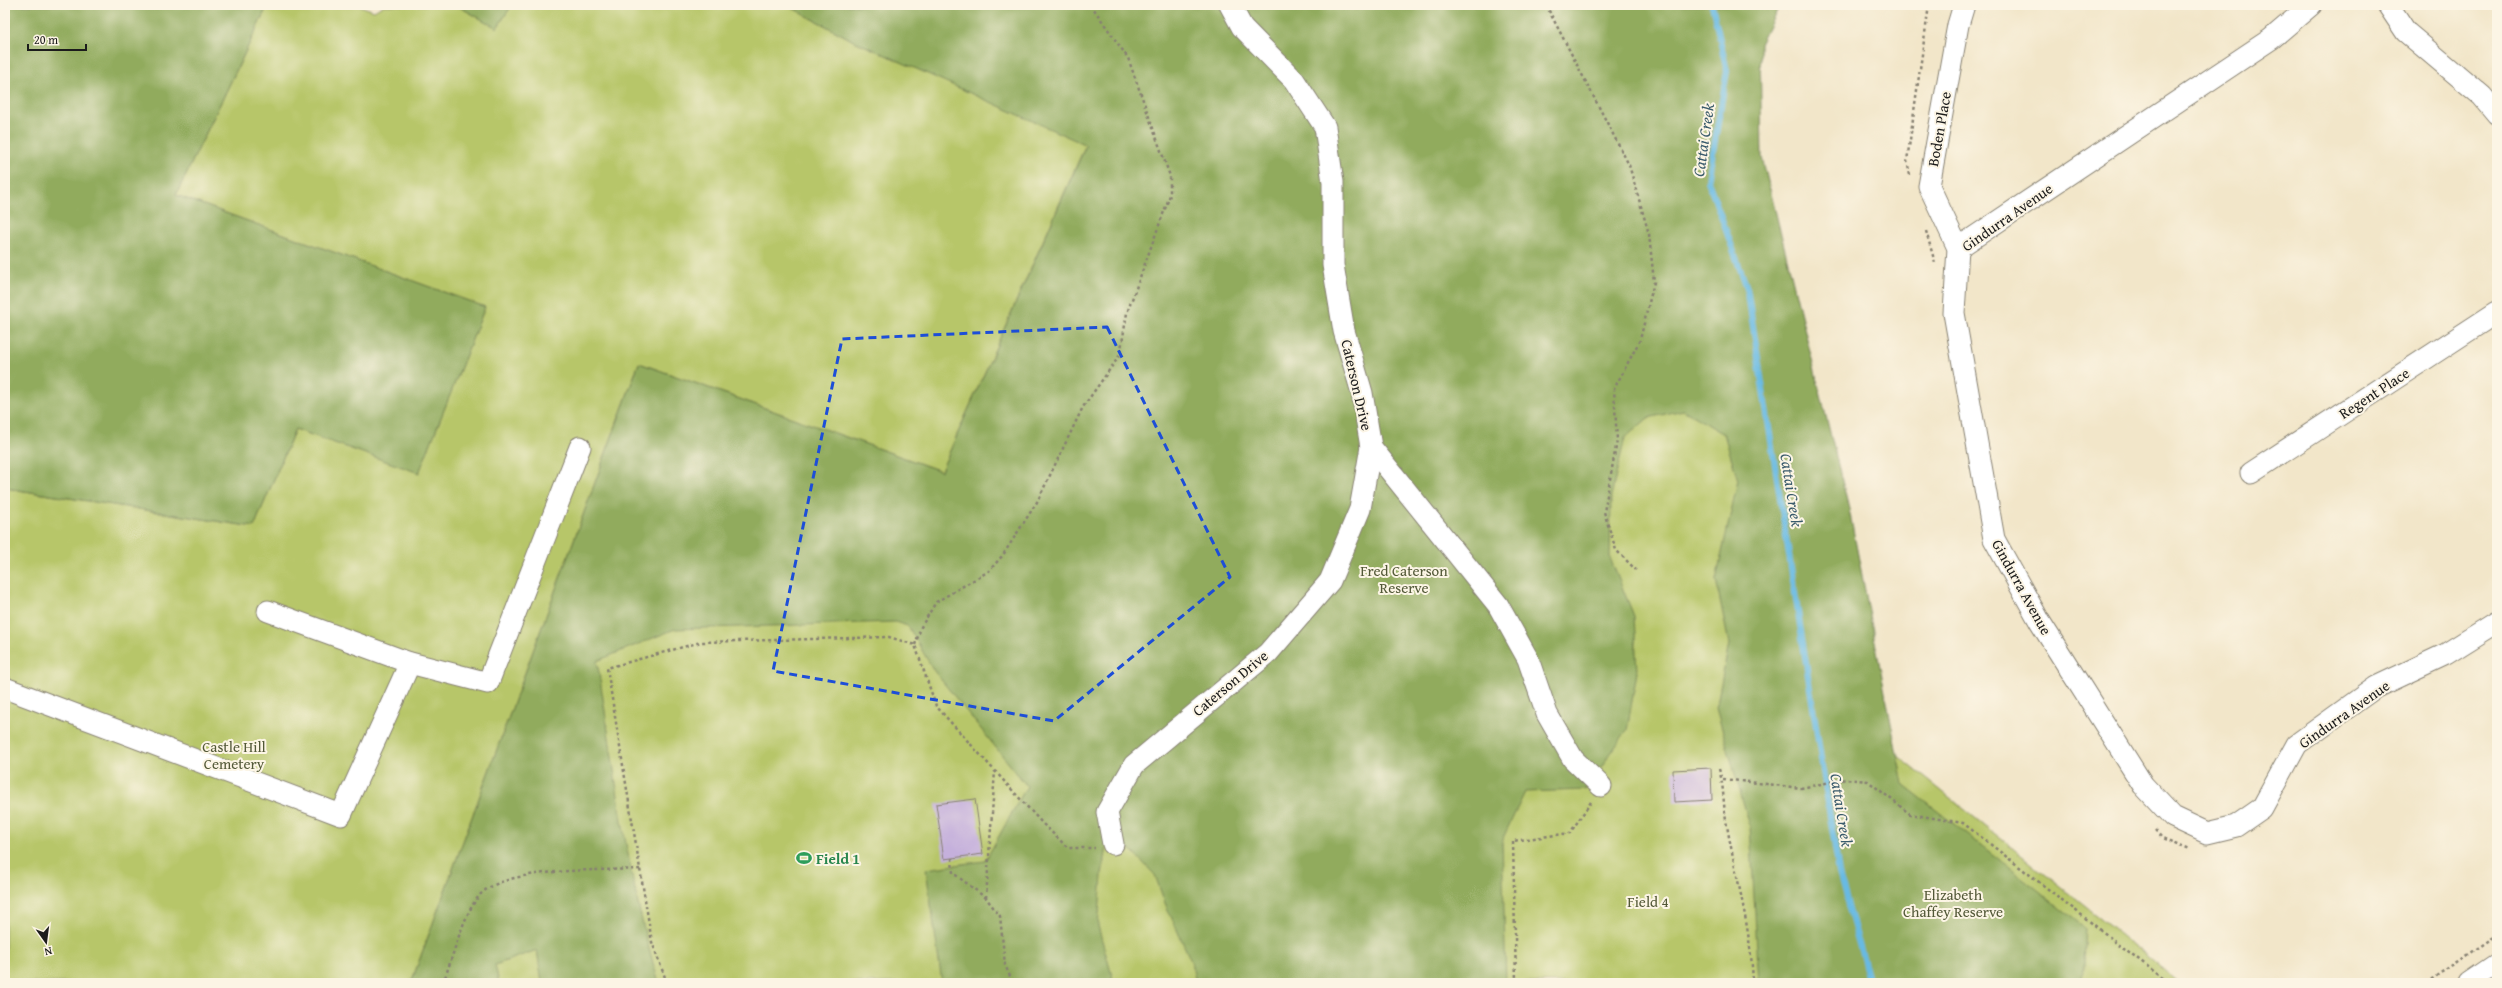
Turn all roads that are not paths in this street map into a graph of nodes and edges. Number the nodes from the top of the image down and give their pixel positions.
1 (1230, 5) edge
2 (1964, 5) edge
3 (2311, 5) edge
4 (2388, 5) edge
5 (2497, 114) edge
6 (1958, 248) junction
7 (2497, 312) edge
8 (580, 447) dead end
9 (1371, 447) junction
10 (2251, 473) dead end
11 (268, 611) dead end
12 (2497, 622) edge
13 (410, 663) junction
14 (5, 688) edge
15 (1601, 786) road end
16 (1113, 844) road end
17 (2497, 964) edge
18 (2469, 983) edge

1 - 9 street, Caterson Drive
2 - 6 street, Boden Place
3 - 6 street, Gindurra Avenue
4 - 5 street
6 - 12 street, Gindurra Avenue
7 - 10 street, Regent Place
8 - 13 street
9 - 15 street
9 - 16 street, Caterson Drive
11 - 13 street
13 - 14 street
17 - 18 street

